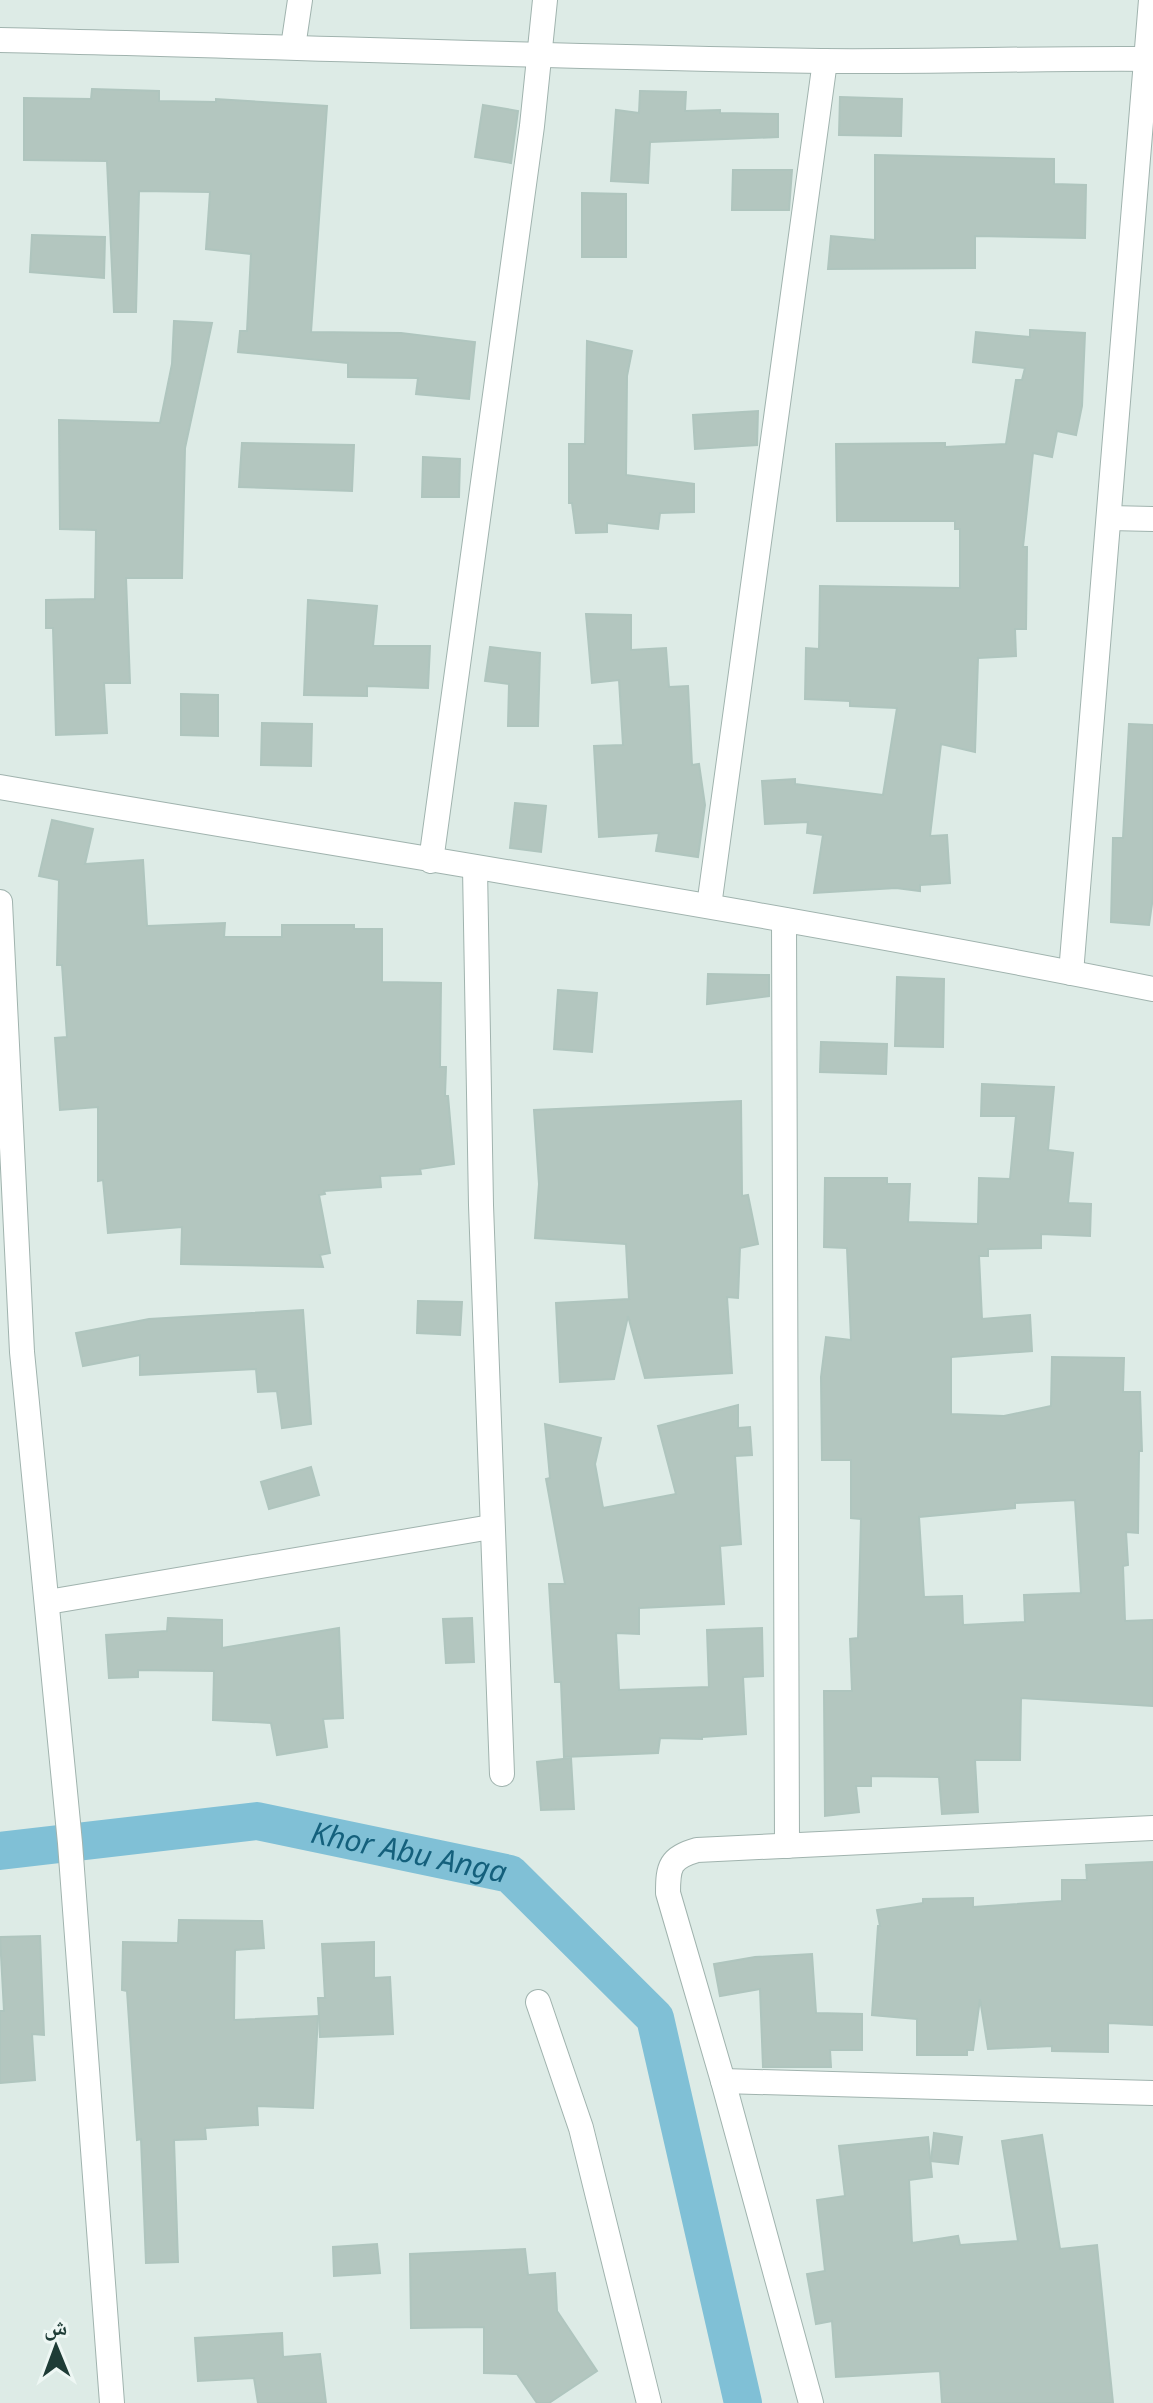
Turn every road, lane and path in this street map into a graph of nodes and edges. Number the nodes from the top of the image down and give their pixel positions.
1 (300, 0) edge
2 (545, 0) edge
3 (1151, 0) edge
4 (0, 40) edge
5 (293, 47) junction
6 (538, 56) junction
7 (1149, 59) edge
8 (825, 61) junction
9 (1110, 518) junction
10 (1153, 519) edge
11 (0, 787) edge
12 (431, 861) junction
13 (475, 868) junction
14 (0, 902) edge
15 (709, 906) junction
16 (784, 920) junction
17 (1071, 973) junction
18 (1153, 989) edge
19 (11, 1355) edge
20 (491, 1527) junction
21 (48, 1602) junction
22 (502, 1774) dead end
23 (1153, 1828) edge
24 (787, 1846) junction
25 (538, 2002) dead end
26 (723, 2081) junction
27 (1153, 2093) edge
28 (112, 2403) edge
29 (649, 2403) edge
30 (811, 2403) edge

1 - 5 street
2 - 6 street
3 - 7 street
4 - 5 street
5 - 6 street
6 - 8 street
6 - 12 street
7 - 8 street
7 - 9 street
8 - 15 street
9 - 10 street
9 - 17 street
11 - 12 street
12 - 13 street
13 - 15 street
13 - 20 street
14 - 19 street
15 - 16 street
16 - 17 street
16 - 24 street
17 - 18 street
19 - 21 street
20 - 21 street
20 - 22 street
21 - 28 street
23 - 24 street
24 - 26 street
25 - 29 street
26 - 27 street
26 - 30 street

